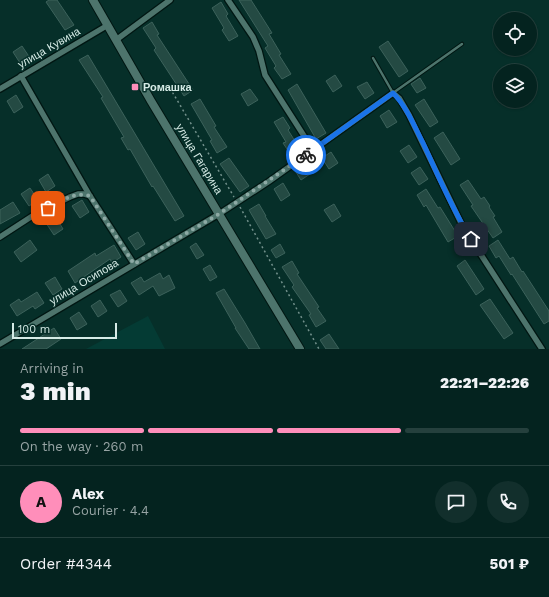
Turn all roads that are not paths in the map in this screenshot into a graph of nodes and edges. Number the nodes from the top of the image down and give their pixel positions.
1 (93, 0) edge
2 (170, 0) edge
3 (228, 0) edge
4 (108, 25) junction
5 (116, 40) junction
6 (462, 44) dead end
7 (373, 58) dead end
8 (21, 76) junction
9 (0, 89) edge
10 (393, 93) junction
11 (313, 150) junction
12 (90, 196) junction
13 (219, 214) junction
14 (0, 237) edge
15 (134, 264) junction
16 (0, 344) edge
17 (300, 349) edge
18 (542, 349) edge

1 - 4 main road, улица Гагарина
2 - 5 street
3 - 11 street
4 - 5 main road, улица Гагарина
4 - 8 street, улица Кувина
5 - 13 main road, улица Гагарина
6 - 10 lane
7 - 10 lane
8 - 9 street, улица Кувина
8 - 12 street
10 - 11 street, улица Осипова
10 - 18 street
11 - 13 street, улица Осипова
12 - 14 street
12 - 15 street
13 - 15 street, улица Осипова
13 - 17 main road, улица Гагарина
15 - 16 street, улица Осипова

